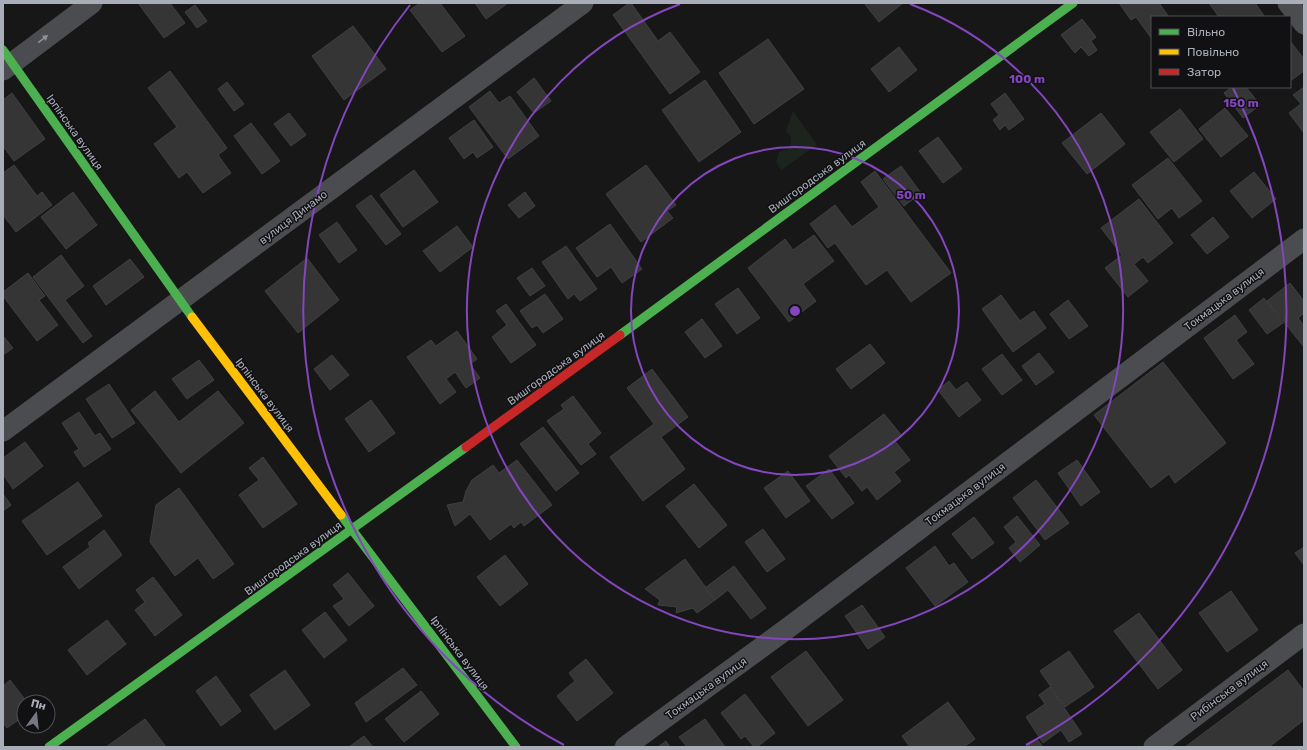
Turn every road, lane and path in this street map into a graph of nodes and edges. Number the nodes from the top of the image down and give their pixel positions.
1 (92, 3) edge
2 (583, 3) edge
3 (1072, 3) edge
4 (1288, 3) edge
5 (1304, 24) edge
6 (6, 61) edge
7 (1304, 239) edge
8 (180, 302) junction
9 (3, 431) edge
10 (352, 531) junction
11 (1304, 634) edge
12 (50, 747) edge
13 (516, 747) edge
14 (625, 747) edge
15 (1154, 747) edge

6 -> 1 street
2 - 8 street, вулиця Динамо
3 - 10 street, Вишгородська вулиця
4 - 5 street
6 - 8 street, Ірпінська вулиця
7 - 14 street, Токмацька вулиця
8 - 9 street, вулиця Динамо
8 - 10 street, Ірпінська вулиця
10 - 12 street, Вишгородська вулиця
10 - 13 street, Ірпінська вулиця
11 - 15 street, Рибінська вулиця

